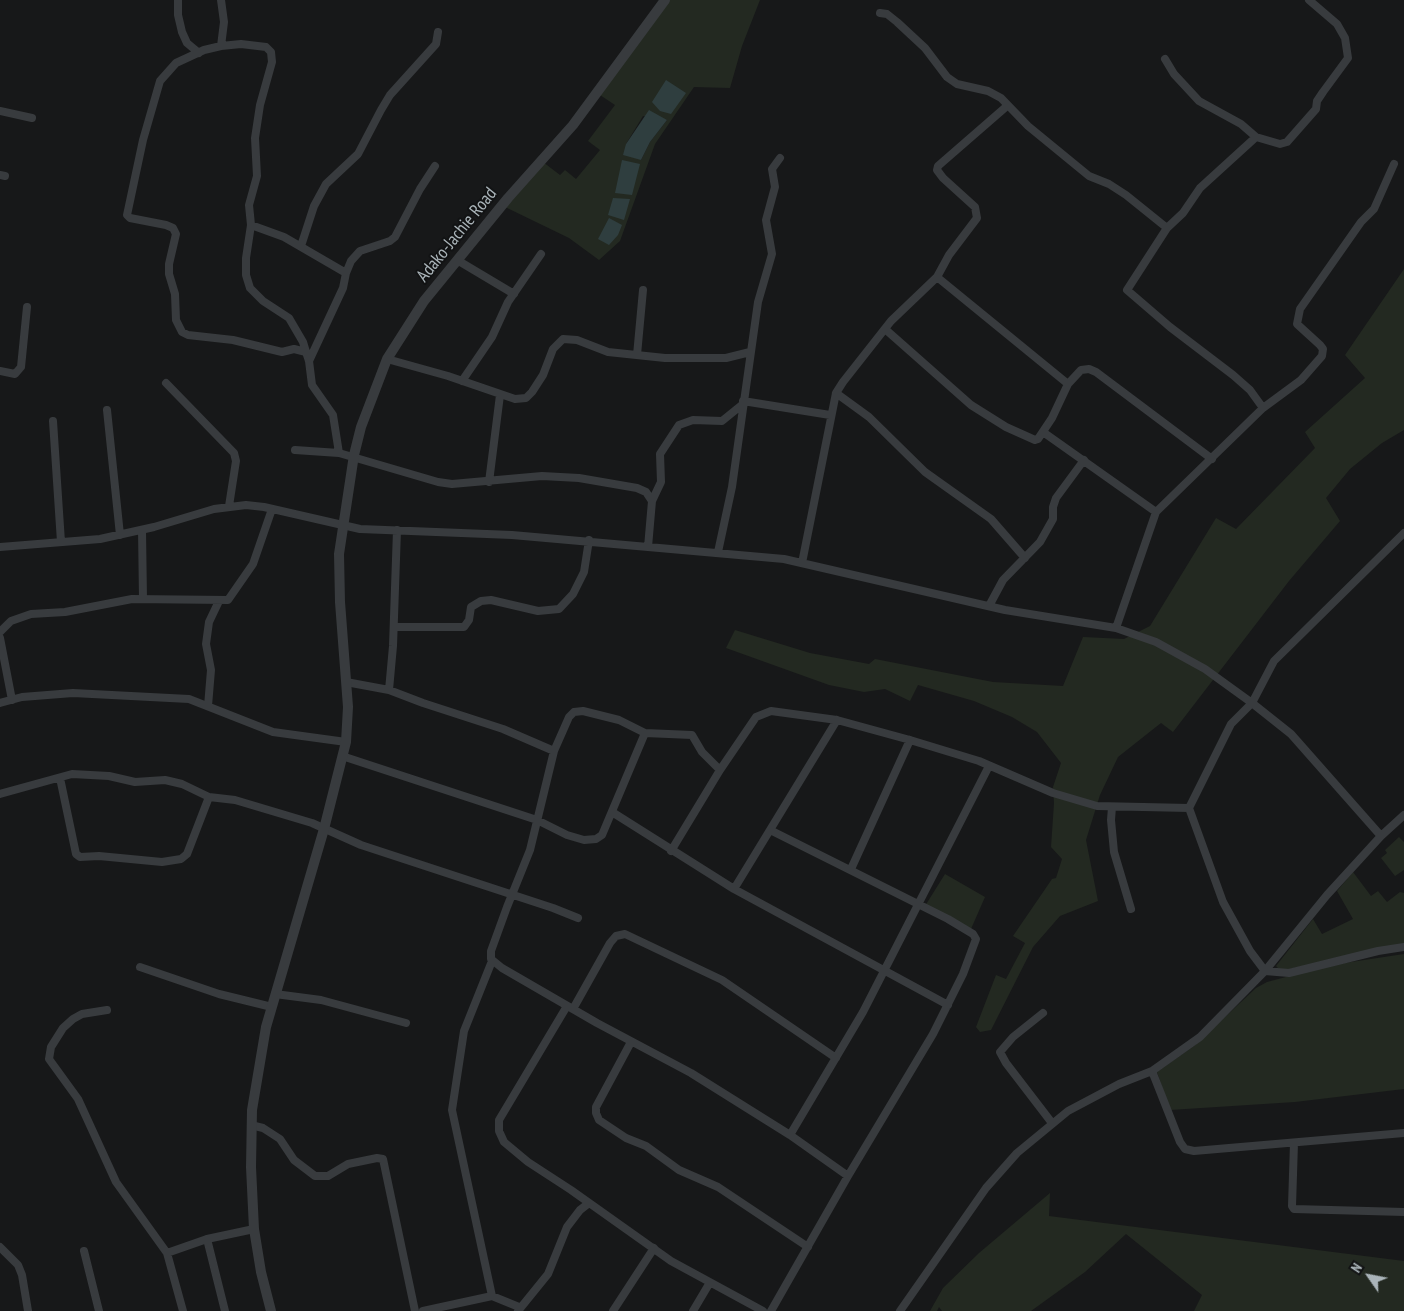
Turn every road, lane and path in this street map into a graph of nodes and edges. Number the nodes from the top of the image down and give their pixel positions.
1 (178, 0) edge
2 (221, 0) edge
3 (665, 0) edge
4 (1309, 0) edge
5 (880, 13) dead end
6 (438, 32) dead end
7 (221, 46) junction
8 (199, 53) junction
9 (1165, 59) dead end
10 (1007, 106) junction
11 (0, 110) edge
12 (32, 118) dead end
13 (1256, 138) junction
14 (780, 158) dead end
15 (1394, 164) dead end
16 (435, 166) dead end
17 (250, 225) junction
18 (1167, 228) junction
19 (300, 246) junction
20 (541, 254) dead end
21 (457, 260) junction
22 (346, 273) junction
23 (937, 277) junction
24 (643, 290) dead end
25 (514, 294) junction
26 (27, 307) dead end
27 (885, 329) junction
28 (306, 352) junction
29 (750, 352) junction
30 (637, 355) junction
31 (387, 359) junction
32 (309, 361) junction
33 (0, 371) edge
34 (462, 381) junction
35 (166, 383) dead end
36 (1068, 384) junction
37 (836, 393) junction
38 (500, 395) junction
39 (743, 403) junction
40 (1263, 408) junction
41 (107, 410) dead end
42 (830, 415) junction
43 (53, 421) dead end
44 (1043, 432) junction
45 (295, 450) dead end
46 (339, 453) junction
47 (354, 456) junction
48 (1212, 458) junction
49 (1084, 460) junction
50 (489, 482) junction
51 (652, 501) junction
52 (229, 506) junction
53 (272, 509) junction
54 (1156, 512) junction
55 (342, 526) junction
56 (142, 530) junction
57 (396, 530) junction
58 (1404, 533) edge
59 (120, 535) junction
60 (590, 540) junction
61 (61, 542) junction
62 (0, 547) edge
63 (648, 547) junction
64 (718, 552) junction
65 (1025, 558) junction
66 (802, 563) junction
67 (143, 599) junction
68 (219, 601) junction
69 (989, 606) junction
70 (394, 627) junction
71 (1116, 628) junction
72 (0, 632) edge
73 (0, 638) edge
74 (346, 682) junction
75 (389, 690) junction
76 (12, 700) junction
77 (0, 703) edge
78 (1252, 703) junction
79 (208, 706) junction
80 (837, 720) junction
81 (645, 733) junction
82 (910, 740) junction
83 (346, 742) junction
84 (554, 751) junction
85 (342, 756) junction
86 (989, 766) junction
87 (720, 770) junction
88 (60, 778) junction
89 (0, 794) edge
90 (209, 797) junction
91 (1112, 807) junction
92 (1189, 808) junction
93 (612, 812) junction
94 (1404, 815) edge
95 (537, 820) junction
96 (324, 829) junction
97 (770, 830) junction
98 (1381, 836) junction
99 (671, 851) junction
100 (851, 869) junction
101 (734, 888) junction
102 (511, 895) junction
103 (918, 905) junction
104 (1130, 909) dead end
105 (578, 918) dead end
106 (1404, 947) edge
107 (492, 961) junction
108 (140, 967) dead end
109 (885, 971) junction
110 (1265, 971) junction
111 (275, 994) junction
112 (948, 1005) junction
113 (272, 1007) junction
114 (570, 1008) junction
115 (107, 1010) dead end
116 (1043, 1013) dead end
117 (406, 1023) dead end
118 (631, 1042) junction
119 (836, 1058) junction
120 (1152, 1071) junction
121 (1052, 1123) junction
122 (251, 1125) junction
123 (1404, 1133) edge
124 (790, 1135) junction
125 (1294, 1143) junction
126 (848, 1176) junction
127 (589, 1203) junction
128 (1404, 1212) edge
129 (254, 1229) junction
130 (207, 1239) junction
131 (808, 1247) junction
132 (654, 1248) junction
133 (0, 1249) edge
134 (84, 1250) dead end
135 (166, 1253) junction
136 (709, 1284) junction
137 (492, 1296) junction
138 (518, 1309) edge
139 (28, 1311) edge
140 (99, 1311) edge
141 (182, 1311) edge
142 (225, 1311) edge
143 (271, 1311) edge
144 (415, 1311) edge
145 (424, 1311) edge
146 (612, 1311) edge
147 (693, 1311) edge
148 (762, 1311) edge
149 (771, 1311) edge
150 (900, 1311) edge

1 - 8 street
2 - 7 street
3 - 21 street, Adako-Jachie Road
4 - 13 street
5 - 10 street
6 - 19 street
7 - 8 street
7 - 17 street
8 - 28 street
9 - 13 street
10 - 18 street
10 - 23 street
11 - 12 street
13 - 18 street
14 - 29 street
15 - 40 street
16 - 22 street
17 - 19 street
17 - 28 street
18 - 40 street
19 - 22 street
20 - 25 street
21 - 25 street
21 - 31 street, Adako-Jachie Road
22 - 32 street
23 - 27 street
23 - 36 street
24 - 30 street
25 - 34 street
26 - 33 street
27 - 37 street
27 - 44 street
28 - 32 street
29 - 30 street
29 - 39 street
30 - 38 street
31 - 34 street
31 - 47 street, Adako-Jachie Road
32 - 46 street
34 - 38 street
35 - 52 street
36 - 44 street
36 - 48 street
37 - 42 street
37 - 65 street
38 - 50 street
39 - 42 street
39 - 51 street
39 - 64 street
40 - 48 street
41 - 59 street
42 - 66 street
43 - 61 street
44 - 49 street
45 - 46 street
46 - 47 street
47 - 50 street
47 - 55 street, Adako-Jachie Road
48 - 54 street
49 - 54 street
49 - 65 street
50 - 51 street
51 - 63 street
52 - 53 street
52 - 56 street
53 - 55 street
53 - 68 street
54 - 71 street
55 - 57 street
55 - 74 street, Adako-Jachie Road
56 - 59 street
56 - 67 street
57 - 60 street
57 - 70 street
58 - 78 street
59 - 61 street
60 - 63 street
60 - 70 street
61 - 62 street
63 - 64 street
64 - 66 street
65 - 69 street
66 - 69 street
67 - 68 street
67 - 72 street
68 - 79 street
69 - 71 street
70 - 75 street
71 - 78 street
73 - 76 street
74 - 75 street
74 - 83 street, Adako-Jachie Road
75 - 84 street
76 - 77 street
76 - 79 street
78 - 92 street
78 - 98 street
79 - 83 street
80 - 82 street
80 - 87 street
80 - 97 street
81 - 84 street
81 - 87 street
81 - 93 street
82 - 86 street
82 - 100 street
83 - 85 street, Adako-Jachie Road
84 - 95 street
85 - 95 street
85 - 96 street, Adako-Jachie Road
86 - 91 street
86 - 103 street
87 - 99 street
88 - 89 street
88 - 90 street
88 - 90 street
90 - 96 street
91 - 92 street
91 - 104 street
92 - 110 street
93 - 95 street
93 - 99 street
94 - 98 street
95 - 102 street
96 - 102 street
96 - 111 street, Adako-Jachie Road
97 - 100 street
97 - 101 street
98 - 110 street
99 - 101 street
100 - 103 street
101 - 109 street
102 - 105 street
102 - 107 street
103 - 109 street
103 - 112 street
106 - 110 street
107 - 114 street
107 - 137 street
108 - 113 street
109 - 112 street
109 - 119 street
110 - 120 street
111 - 113 street, Adako-Jachie Road
111 - 117 street
112 - 126 street
113 - 122 street, Adako-Jachie Road
114 - 118 street
114 - 119 street
114 - 127 street
115 - 135 street
116 - 121 street
118 - 124 street
118 - 131 street
119 - 124 street
120 - 121 street
120 - 125 street
121 - 150 street
122 - 129 street, Adako-Jachie Road
122 - 144 street
123 - 125 street
124 - 126 street
125 - 128 street
126 - 131 street
127 - 132 street
127 - 138 street
129 - 130 street
129 - 143 street, Adako-Jachie Road
130 - 135 street
130 - 142 street
131 - 149 street
132 - 136 street
132 - 146 street
133 - 139 street
134 - 140 street
135 - 141 street
136 - 147 street
136 - 148 street
137 - 138 street
137 - 145 street

